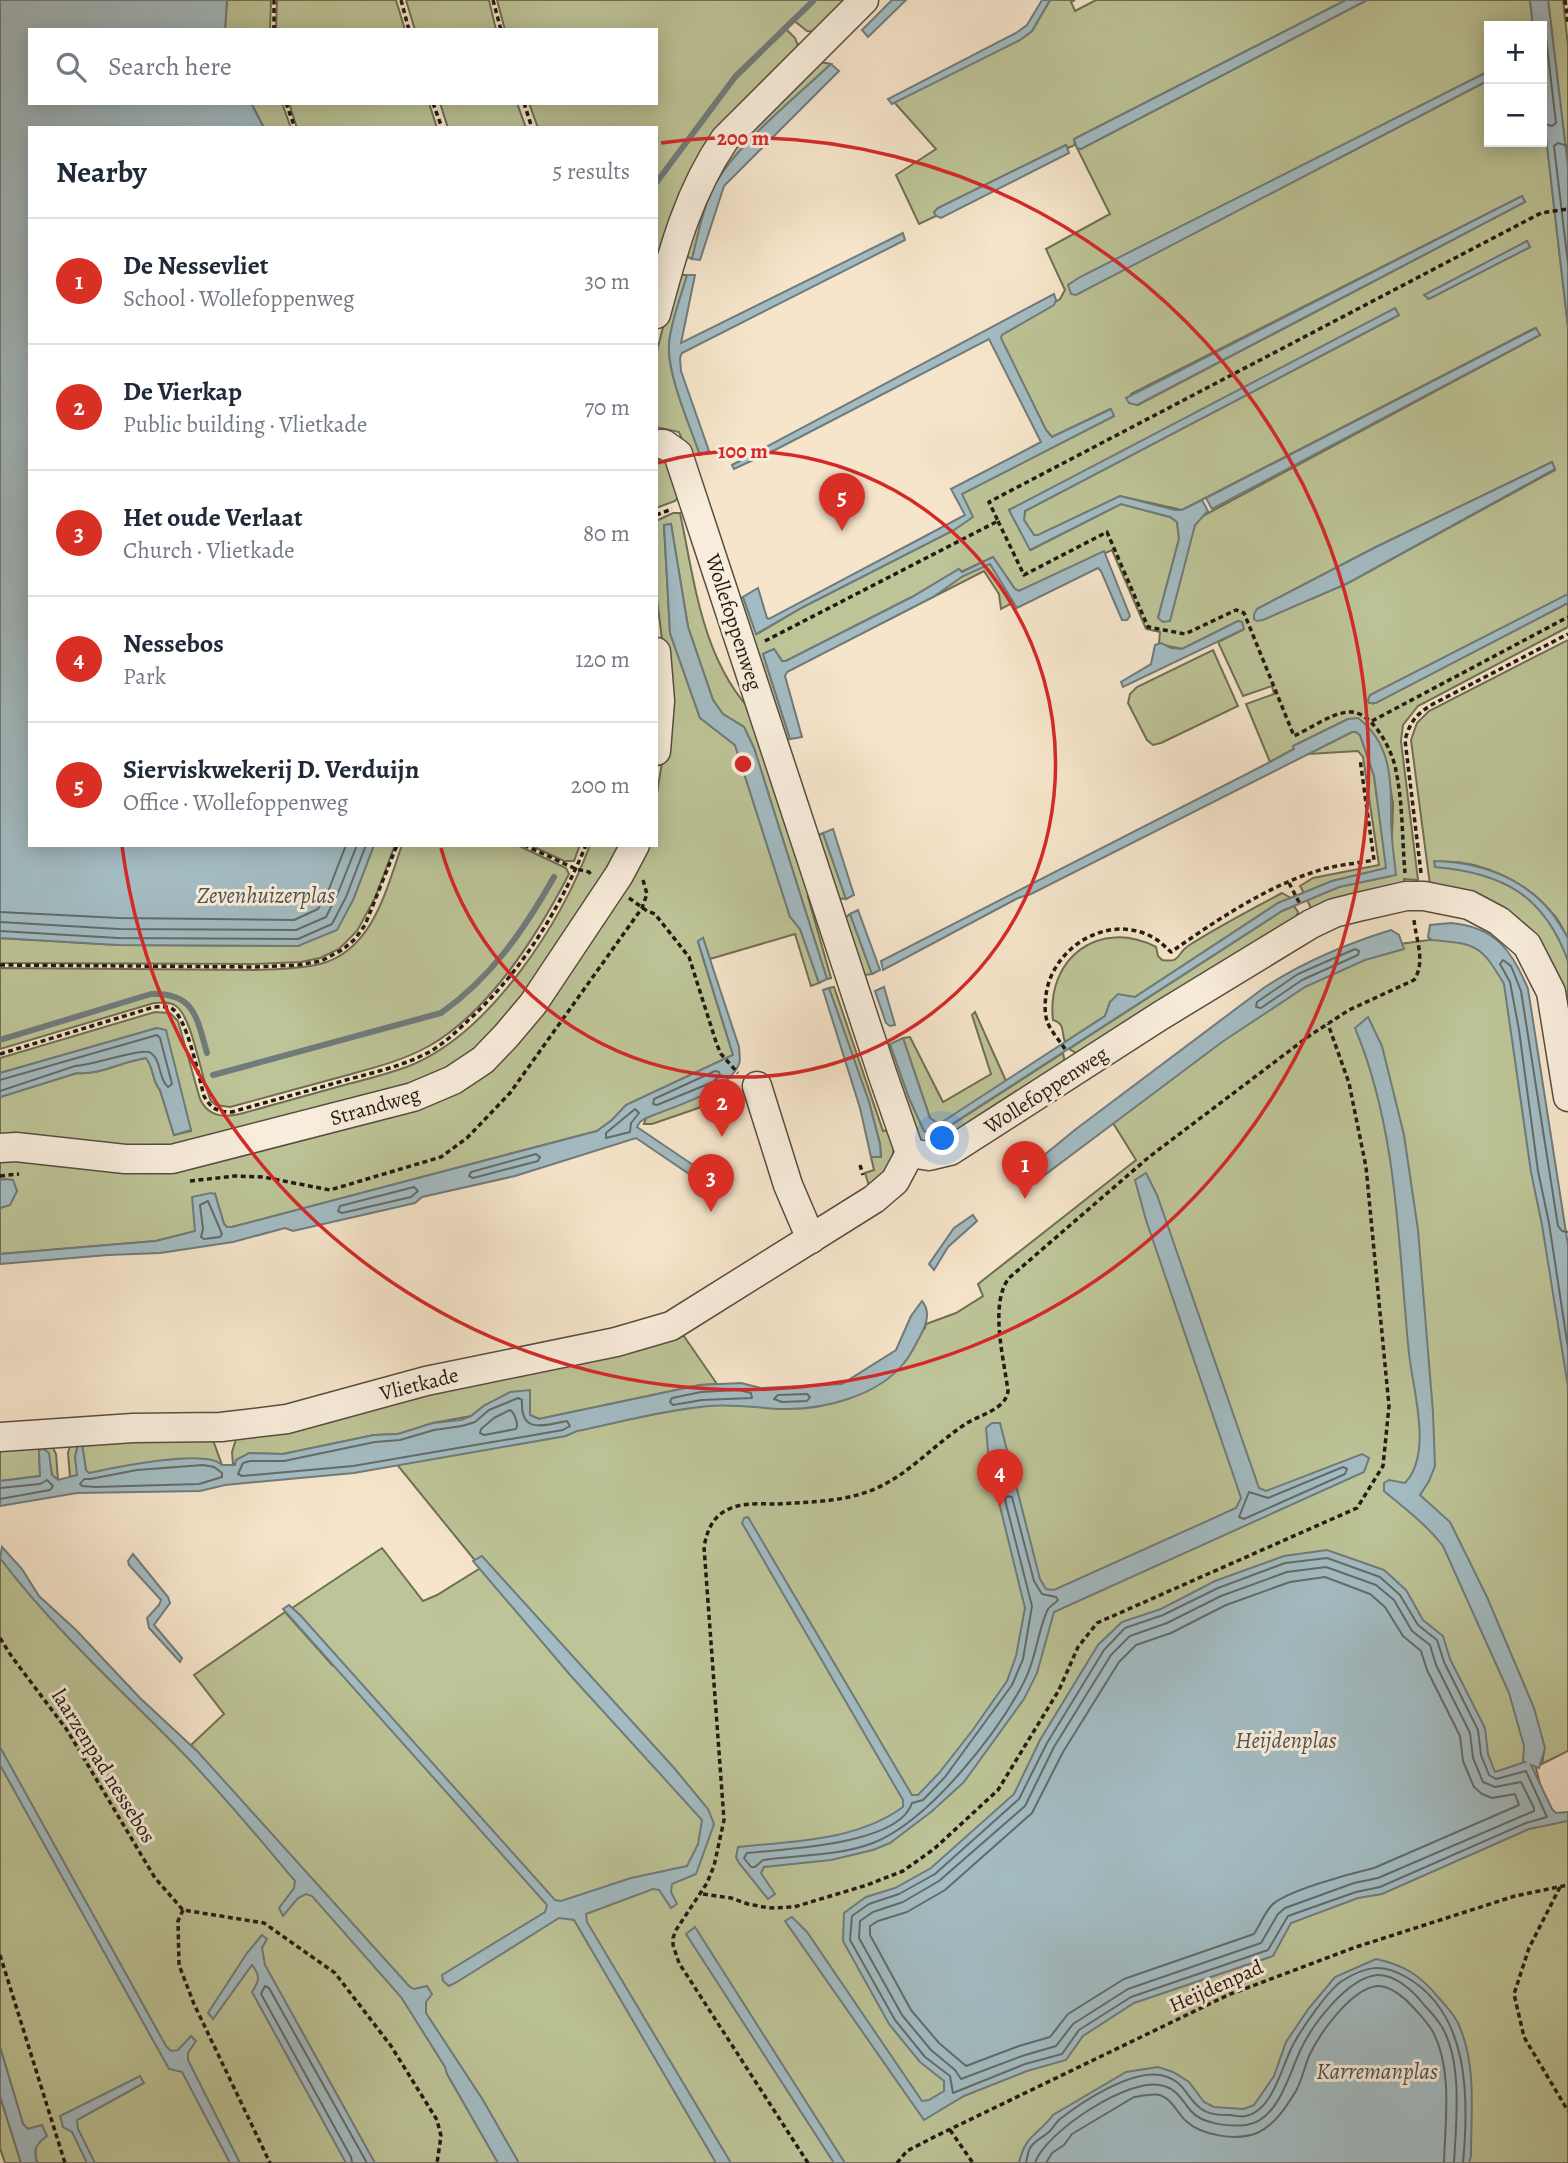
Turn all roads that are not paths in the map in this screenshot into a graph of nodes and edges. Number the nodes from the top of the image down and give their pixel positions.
1 (864, 0) edge
2 (658, 307) edge
3 (658, 444) edge
4 (658, 676) edge
5 (658, 726) edge
6 (634, 847) edge
7 (749, 1081) road end
8 (1568, 1097) edge
9 (0, 1148) edge
10 (910, 1153) junction
11 (811, 1238) junction
12 (0, 1437) edge

1 - 2 street
3 - 10 street, Wollefoppenweg
4 - 5 street
6 - 9 street, Strandweg
7 - 11 street
8 - 10 street, Wollefoppenweg
10 - 11 street, Vlietkade
11 - 12 street, Vlietkade

